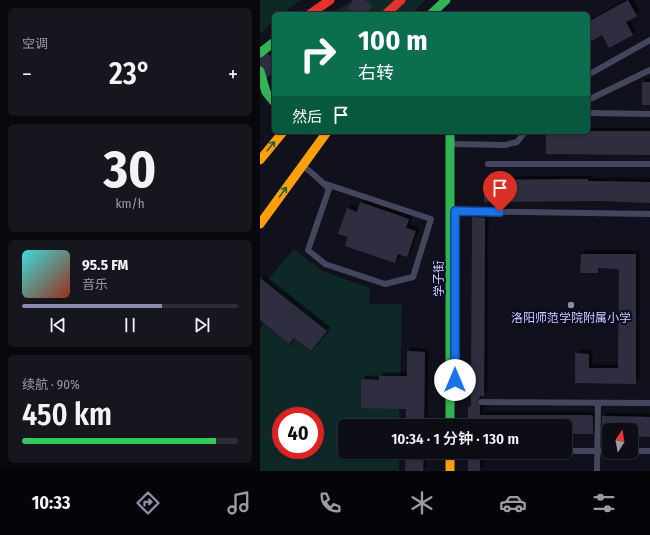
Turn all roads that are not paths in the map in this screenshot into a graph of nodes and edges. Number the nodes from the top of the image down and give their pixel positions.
1 (330, 0) edge
2 (402, 0) edge
3 (452, 2) edge
4 (313, 12) edge
5 (388, 12) edge
6 (434, 12) edge
7 (650, 40) edge
8 (272, 44) edge
9 (261, 52) edge
10 (260, 63) edge
11 (260, 70) edge
12 (650, 70) edge
13 (590, 74) edge
14 (590, 99) edge
15 (272, 100) edge
16 (590, 113) edge
17 (650, 114) edge
18 (281, 134) edge
19 (326, 134) edge
20 (451, 134) edge
21 (454, 134) edge
22 (523, 134) edge
23 (453, 143) junction
24 (260, 160) edge
25 (488, 164) dead end
26 (650, 164) edge
27 (303, 166) junction
28 (323, 183) junction
29 (453, 211) junction
30 (650, 214) edge
31 (260, 224) edge
32 (481, 402) dead end
33 (598, 403) junction
34 (650, 403) edge
35 (450, 419) edge
36 (455, 419) edge
37 (572, 451) edge
38 (597, 451) junction
39 (602, 451) edge
40 (638, 451) edge
41 (650, 451) edge
42 (450, 459) edge
43 (455, 459) edge
44 (450, 471) edge
45 (455, 471) edge
46 (597, 471) edge

1 - 4 main road
2 - 5 main road
3 - 6 main road
7 - 13 lane
8 - 9 main road
9 - 10 main road
11 - 15 main road
12 - 14 lane
16 - 17 lane
24 -> 18 main road
19 - 27 main road
20 - 23 main road, 学子街
21 - 23 main road, 学子街
22 - 23 lane
23 - 29 main road, 学子街
25 - 26 lane
27 - 28 lane
31 -> 27 main road
28 - 28 lane
29 - 30 lane
29 - 35 main road, 学子街
29 - 36 main road, 学子街
32 - 33 lane
33 - 34 lane
33 - 38 lane
37 - 38 lane
38 - 39 lane
38 - 46 lane
40 - 41 lane
42 - 44 main road
43 - 45 main road

